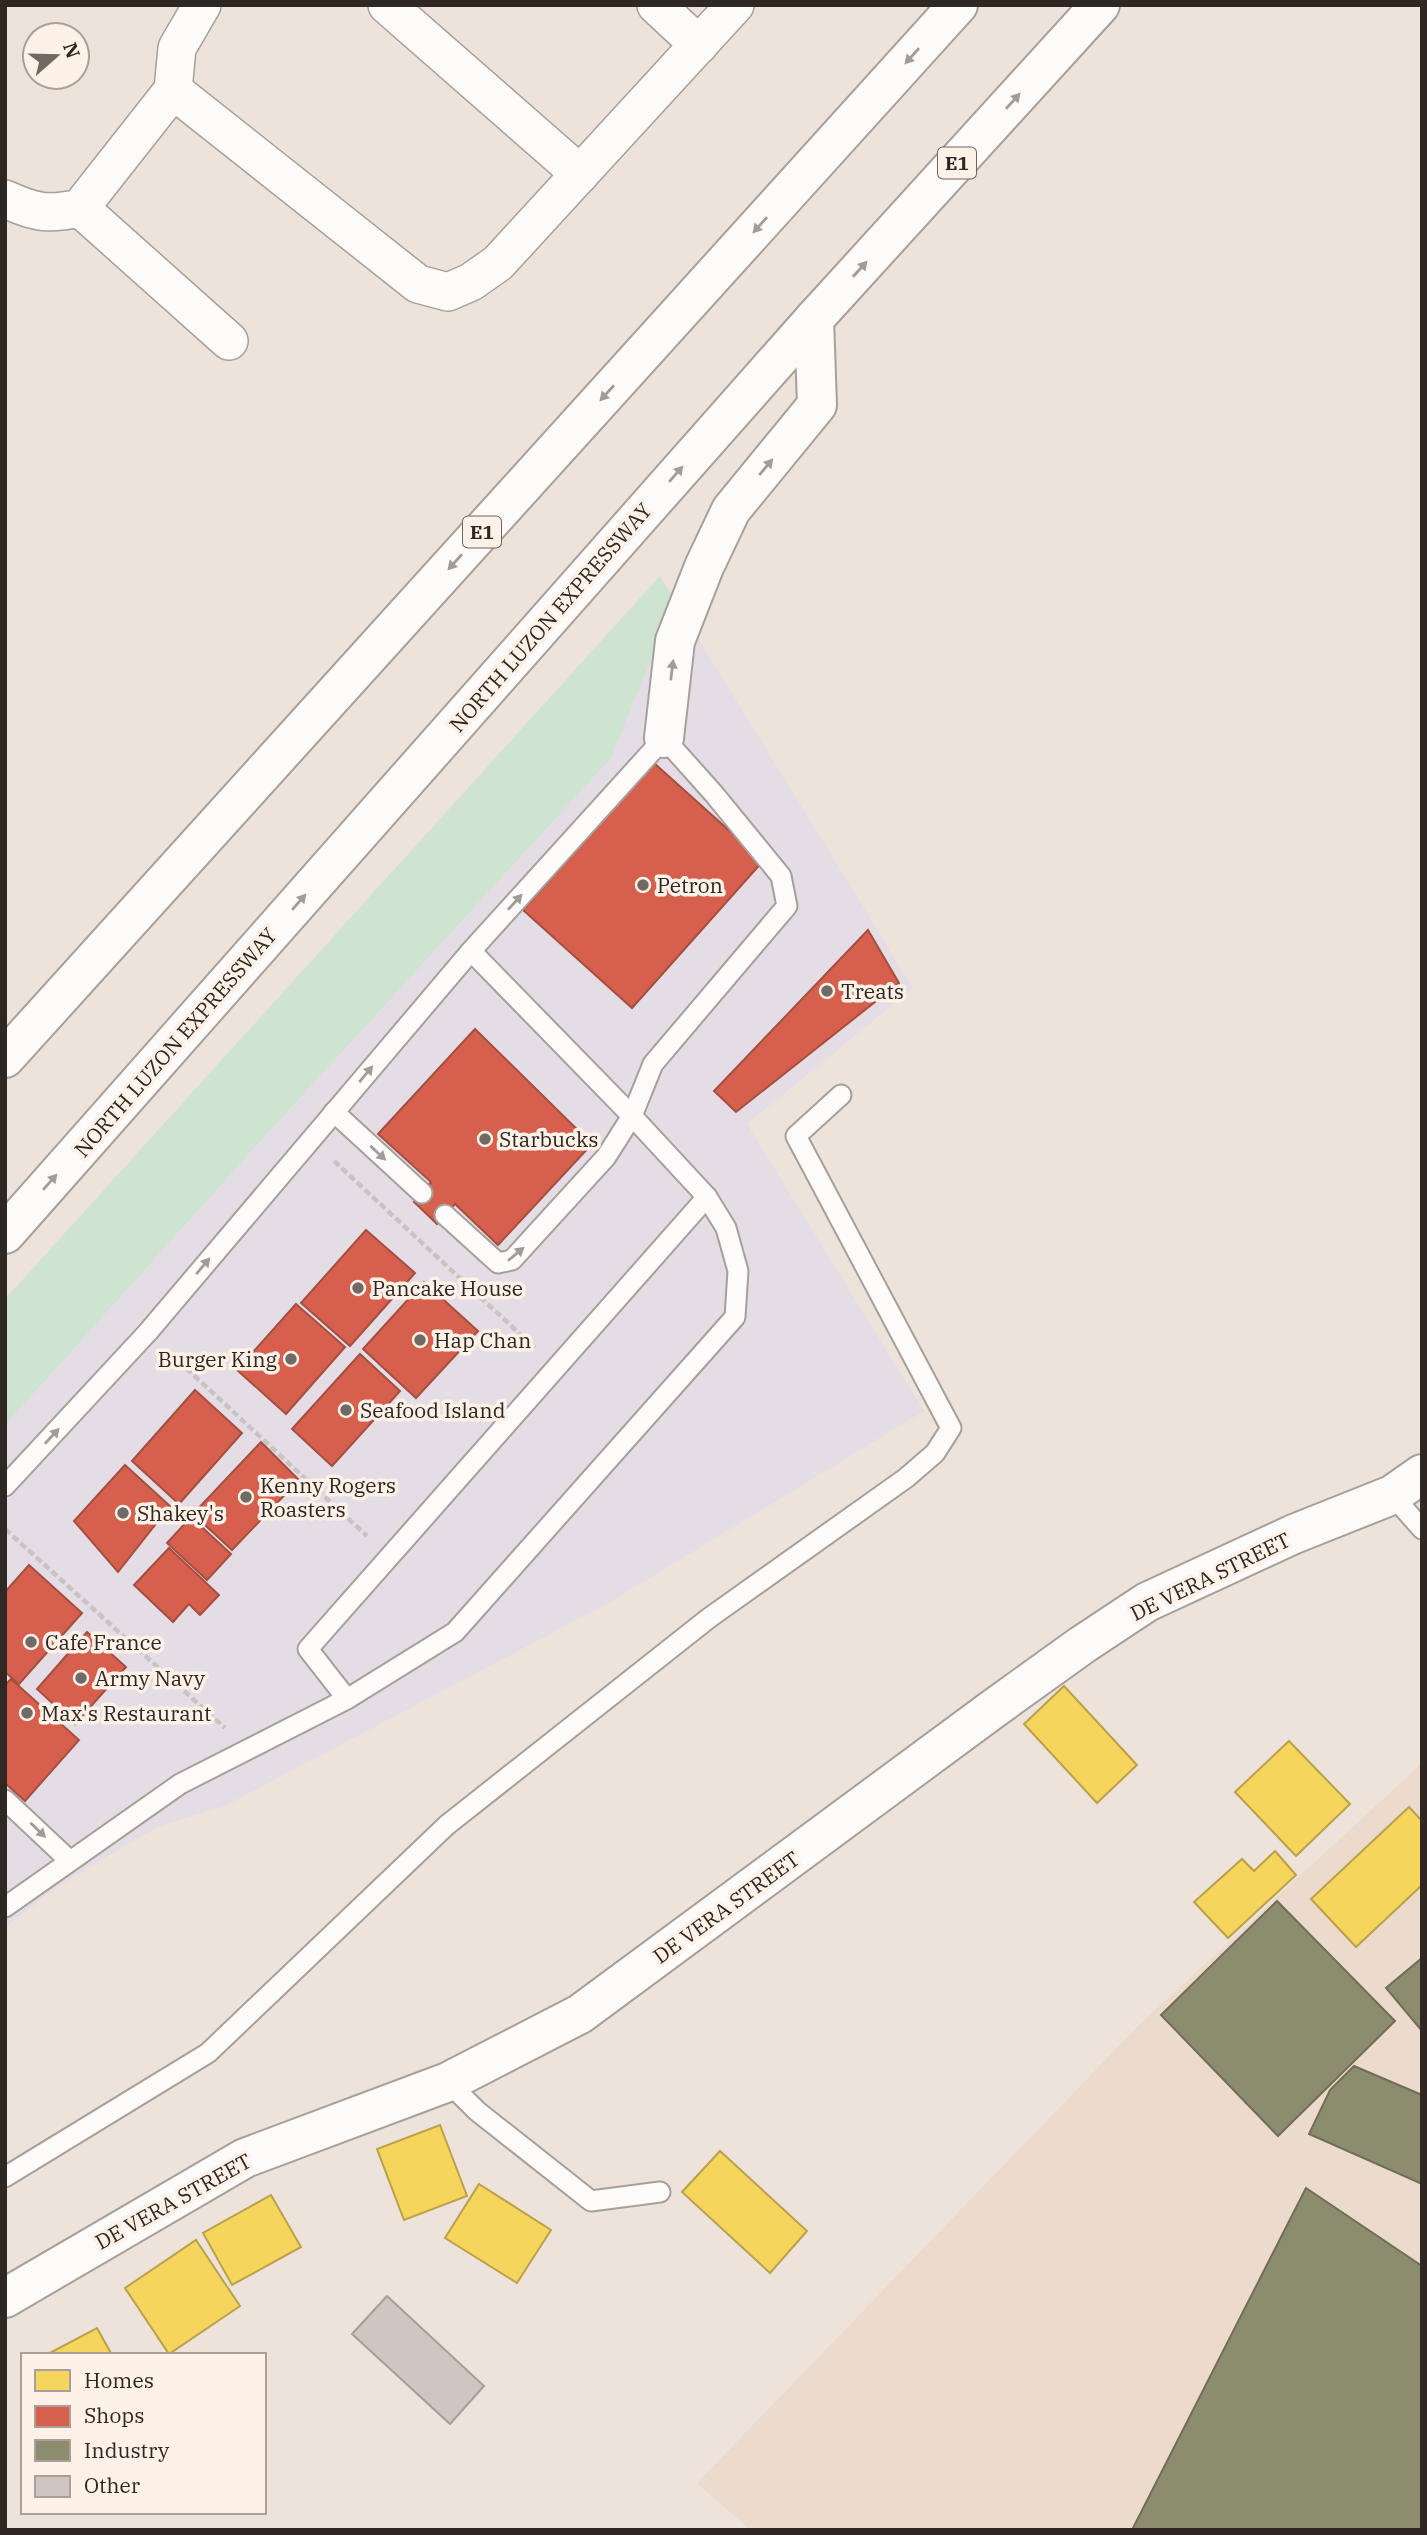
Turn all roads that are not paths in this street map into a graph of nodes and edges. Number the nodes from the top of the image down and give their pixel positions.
1 (202, 5) edge
2 (387, 5) edge
3 (656, 5) edge
4 (735, 5) edge
5 (958, 5) edge
6 (1100, 5) edge
7 (699, 45) junction
8 (173, 90) junction
9 (580, 174) junction
10 (5, 199) edge
11 (80, 208) junction
12 (814, 319) junction
13 (229, 341) dead end
14 (664, 738) junction
15 (471, 951) junction
16 (5, 1058) edge
17 (841, 1095) dead end
18 (334, 1112) junction
19 (632, 1116) junction
20 (422, 1193) dead end
21 (707, 1198) junction
22 (445, 1215) dead end
23 (5, 1234) edge
24 (1407, 1485) edge
25 (5, 1486) edge
26 (1422, 1529) edge
27 (347, 1699) junction
28 (5, 1800) edge
29 (70, 1861) junction
30 (5, 1907) edge
31 (448, 2082) junction
32 (5, 2177) edge
33 (660, 2192) dead end
34 (5, 2298) edge

1 - 8 street
2 - 9 street
3 - 7 street
4 - 7 street
5 -> 16 main road, E1
12 -> 6 main road, NORTH LUZON EXPRESSWAY / E1
7 - 9 street
8 - 9 street
8 - 11 street
10 - 11 street
11 - 13 street
14 -> 12 main road
23 -> 12 main road, NORTH LUZON EXPRESSWAY / E1
15 -> 14 lane
14 - 19 lane
18 -> 15 lane
15 - 19 lane
17 - 32 lane
18 -> 20 lane
25 -> 18 lane
19 - 21 lane
22 -> 19 lane
21 - 27 lane
21 - 27 lane
24 - 26 lane
24 - 31 main road, DE VERA STREET
27 - 29 lane
28 -> 29 lane
29 - 30 lane
31 - 33 lane
31 - 34 main road, DE VERA STREET

